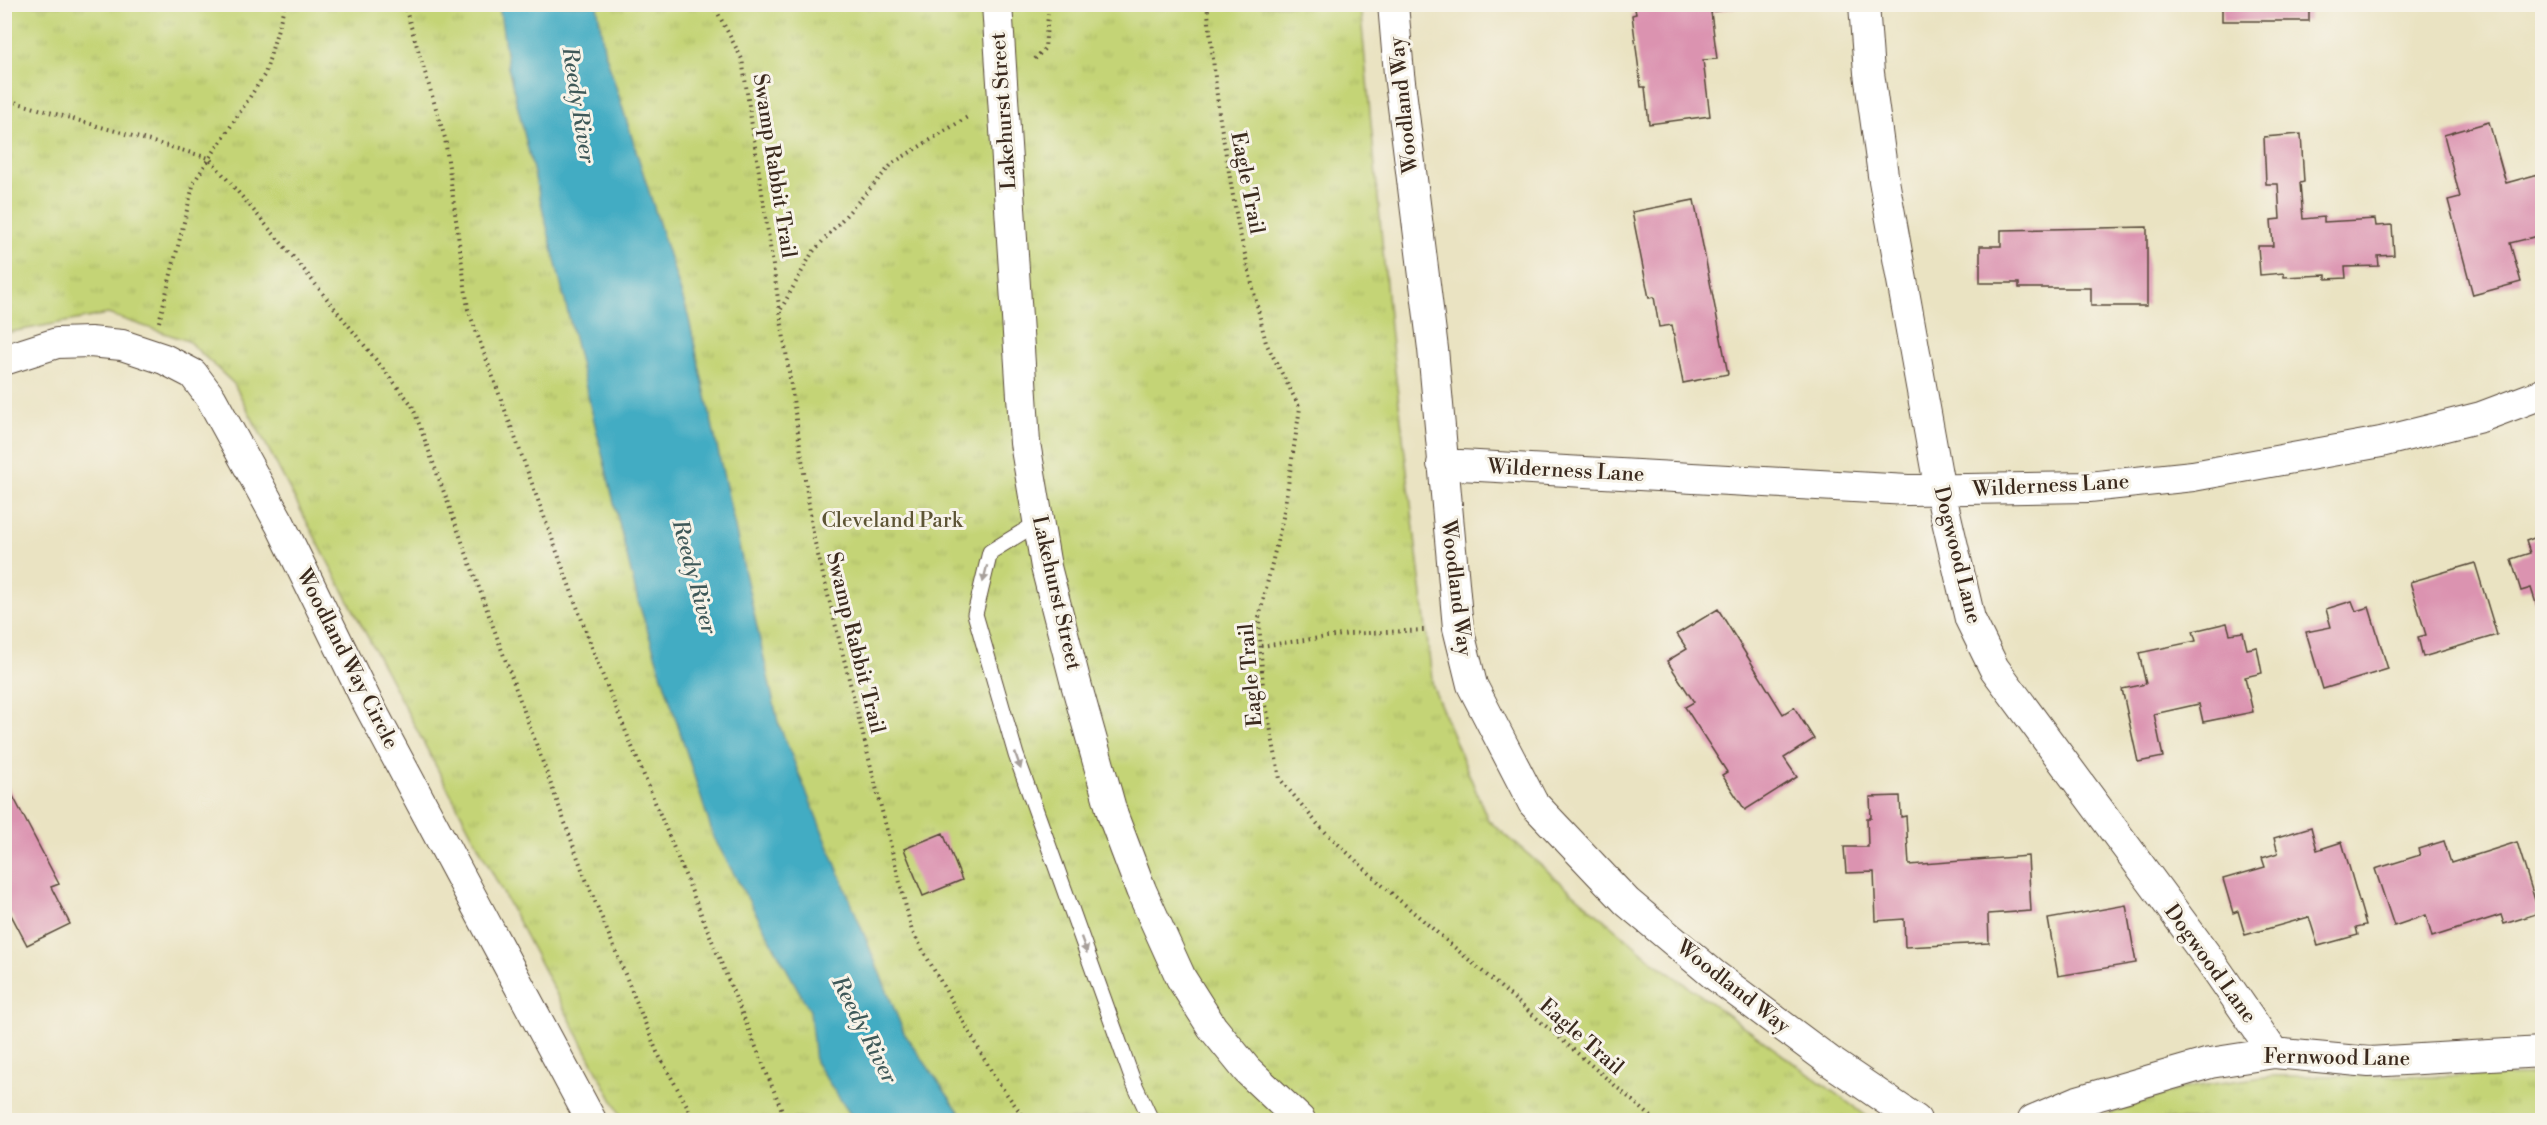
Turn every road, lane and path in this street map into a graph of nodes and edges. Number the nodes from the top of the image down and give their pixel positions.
1 (285, 4) edge
2 (404, 4) edge
3 (713, 4) edge
4 (997, 4) edge
5 (1207, 4) edge
6 (1393, 4) edge
7 (1864, 4) edge
8 (1003, 95) junction
9 (4, 99) edge
10 (209, 158) junction
11 (780, 310) junction
12 (151, 354) junction
13 (4, 360) edge
14 (2542, 394) edge
15 (1442, 464) junction
16 (1940, 490) junction
17 (1039, 522) junction
18 (1458, 628) junction
19 (1261, 646) junction
20 (2542, 1052) edge
21 (2274, 1053) junction
22 (591, 1120) edge
23 (695, 1120) edge
24 (786, 1120) edge
25 (1026, 1120) edge
26 (1151, 1120) edge
27 (1300, 1120) edge
28 (1655, 1120) edge
29 (1916, 1120) edge
30 (2033, 1120) edge

1 - 10 path
2 - 24 path
3 - 11 path, Swamp Rabbit Trail
4 - 8 street, Lakehurst Street
5 - 19 path, Eagle Trail
6 - 15 street, Woodland Way
7 - 16 street, Dogwood Lane
8 - 11 path
8 - 17 street, Lakehurst Street
9 - 10 path
10 - 12 path
10 - 23 path
11 - 25 path, Swamp Rabbit Trail
12 - 13 street, Woodland Way Circle
12 - 22 street, Woodland Way Circle
14 - 16 street, Wilderness Lane
15 - 16 street, Wilderness Lane
15 - 18 street, Woodland Way
16 - 21 street, Dogwood Lane
17 -> 26 lane
17 - 27 street, Lakehurst Street
18 - 19 path
18 - 29 street, Woodland Way
19 - 28 path, Eagle Trail
20 - 21 street, Fernwood Lane
21 - 30 street, Fernwood Lane

